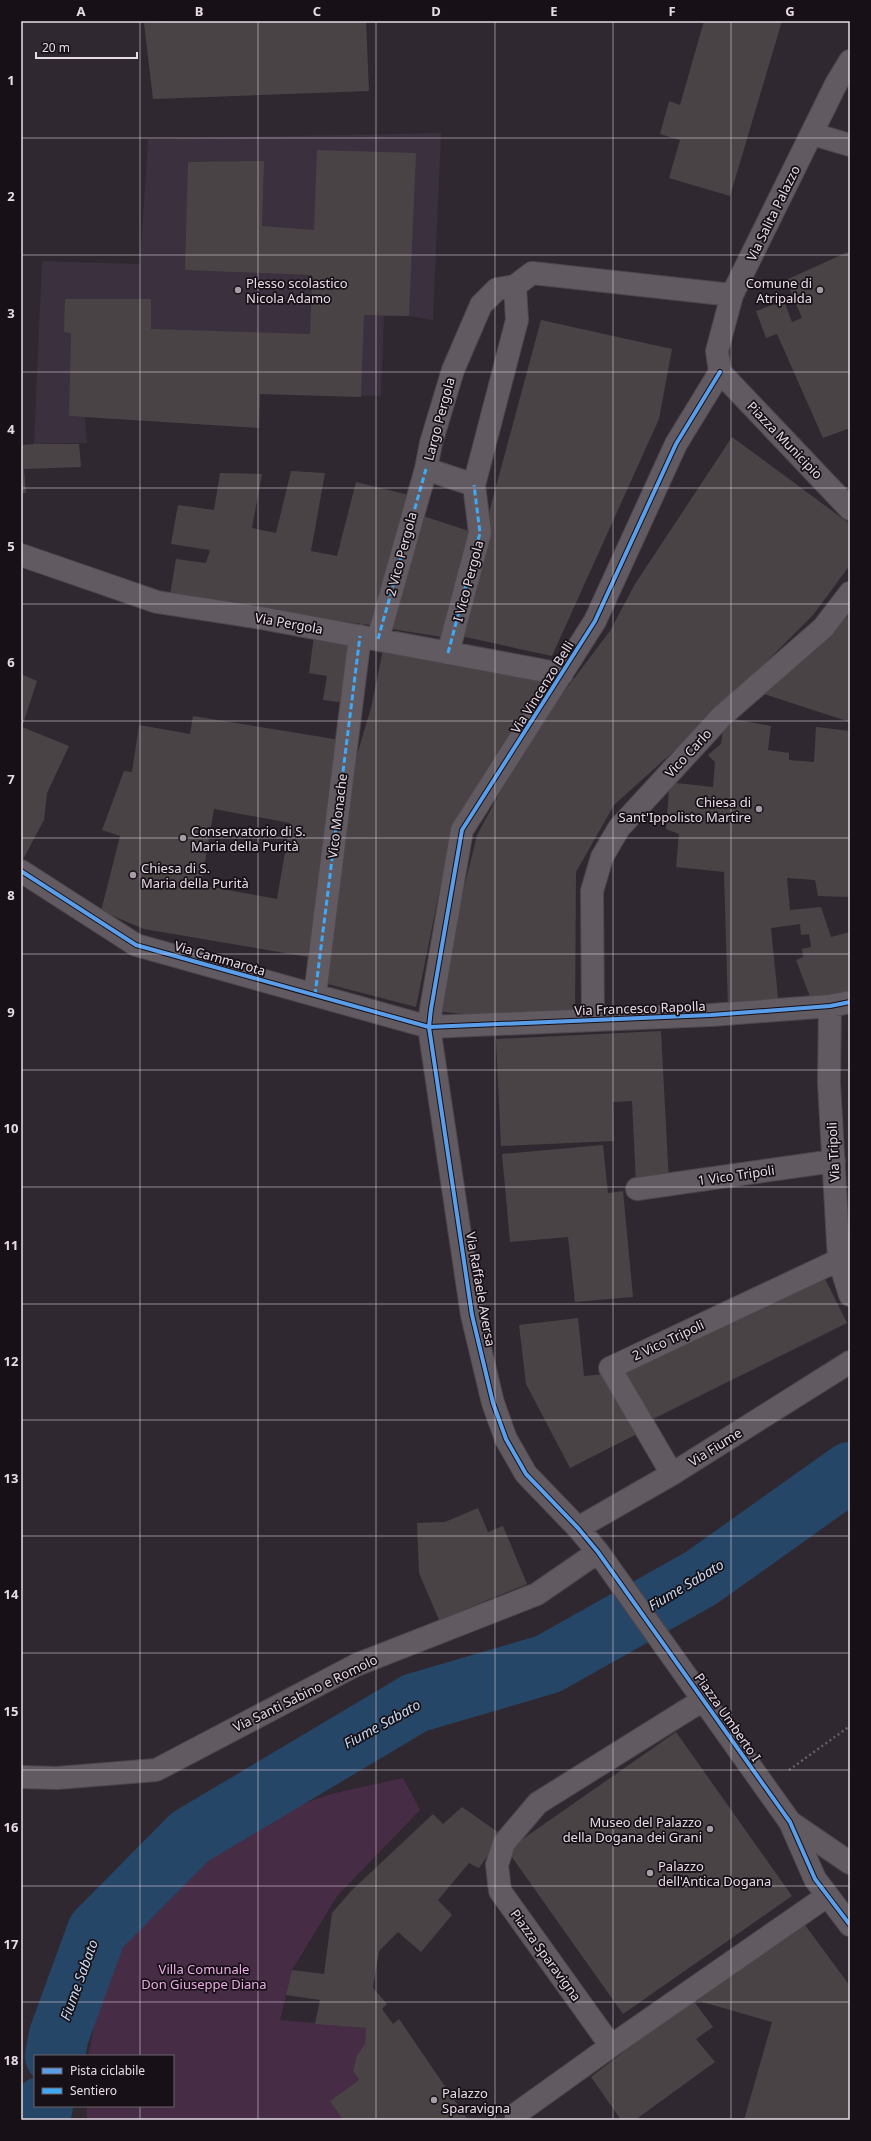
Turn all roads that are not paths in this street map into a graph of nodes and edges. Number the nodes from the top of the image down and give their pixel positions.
1 (850, 61) edge
2 (812, 134) junction
3 (850, 145) edge
4 (515, 286) junction
5 (732, 295) junction
6 (720, 372) junction
7 (426, 469) junction
8 (474, 485) junction
9 (850, 508) edge
10 (21, 555) edge
11 (850, 593) edge
12 (369, 638) junction
13 (448, 653) junction
14 (562, 674) junction
15 (21, 871) edge
16 (315, 995) junction
17 (840, 1004) edge
18 (593, 1019) junction
19 (429, 1027) junction
20 (834, 1161) junction
21 (637, 1190) dead end
22 (839, 1260) junction
23 (850, 1295) edge
24 (850, 1362) edge
25 (672, 1474) junction
26 (578, 1528) junction
27 (602, 1558) junction
28 (703, 1700) junction
29 (21, 1777) edge
30 (790, 1822) junction
31 (850, 1863) edge
32 (827, 1896) junction
33 (850, 1925) edge
34 (611, 2046) junction
35 (516, 2114) dead end

1 - 2 street, Via Salita Palazzo
2 - 3 street
2 - 5 street, Via Salita Palazzo
4 - 5 street, Largo Pergola
4 - 7 street, Largo Pergola
4 - 8 street
5 - 6 street, Via Salita Palazzo
6 - 9 street, Piazza Municipio
6 - 14 street, Via Vincenzo Belli
7 - 8 street, Largo Pergola
7 - 12 street, 2 Vico Pergola
8 - 13 street, I Vico Pergola
10 - 12 street, Via Pergola
11 - 18 street, Vico Carlo
12 - 13 street, Via Pergola
12 - 16 street, Vico Monache
13 - 14 street, Via Pergola
14 - 19 street, Via Vincenzo Belli
15 - 16 street, Via Cammarota
16 - 19 street, Via Cammarota
17 - 18 street, Via Francesco Rapolla
17 - 20 street, Via Tripoli
18 - 19 street, Via Francesco Rapolla
19 - 26 street, Via Raffaele Aversa
20 - 21 street, 1 Vico Tripoli
20 - 22 street, Via Tripoli
22 - 23 street, Via Tripoli
22 - 25 street, 2 Vico Tripoli
24 - 25 street, Via Fiume
25 - 26 street, Via Fiume
26 - 27 street, Piazza Umberto I
27 - 28 street, Piazza Umberto I
27 - 29 street, Via Santi Sabino e Romolo
28 - 30 street, Piazza Umberto I
28 - 34 street, Piazza Sparavigna
30 - 31 street, Piazza Umberto I
30 - 32 street, Piazza Umberto I
32 - 33 street, Piazza Umberto I
32 - 34 street
34 - 35 street

